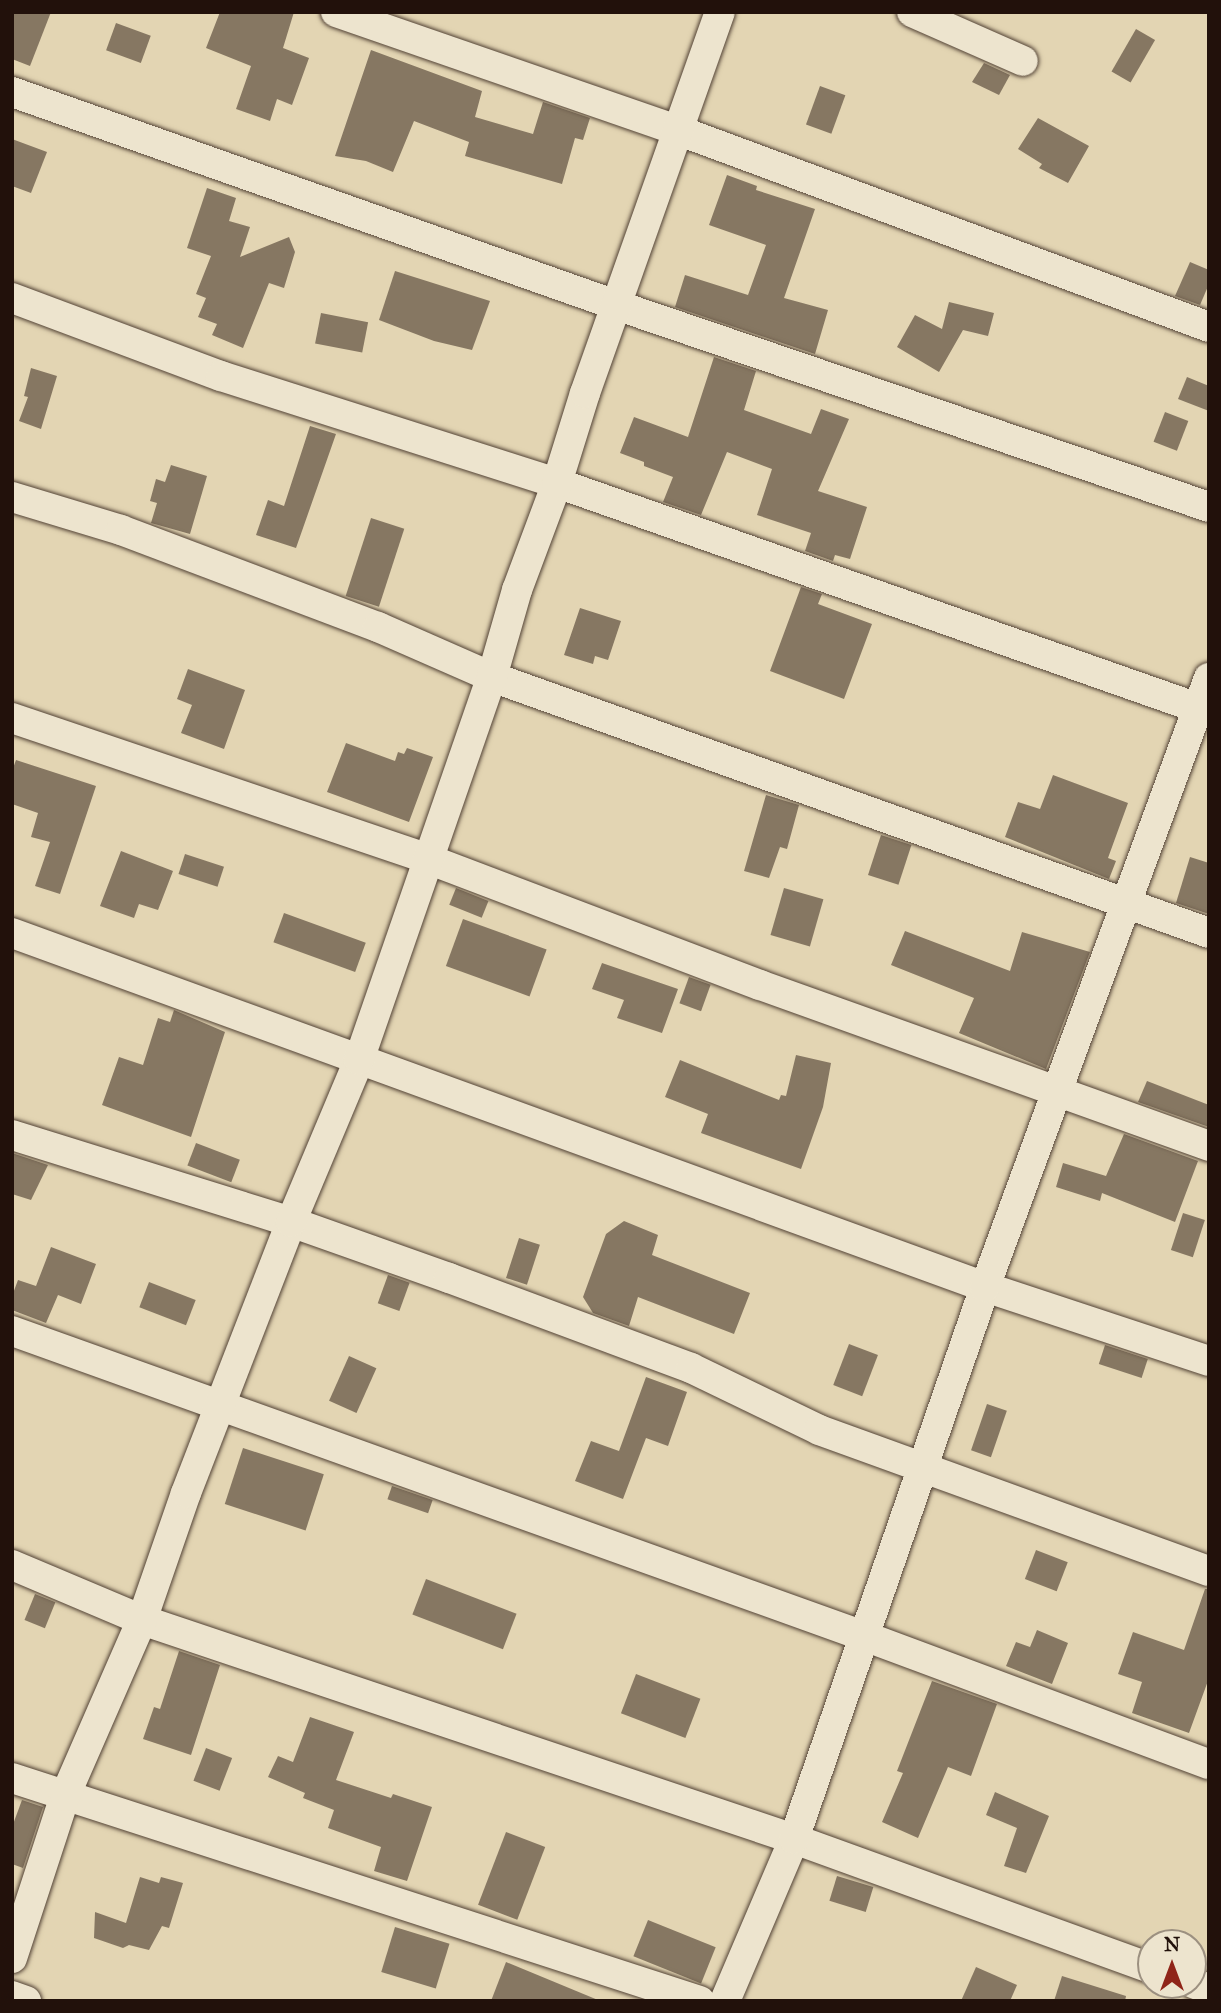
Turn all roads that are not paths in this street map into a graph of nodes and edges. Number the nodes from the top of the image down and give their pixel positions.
1 (335, 12) edge
2 (720, 12) edge
3 (912, 12) edge
4 (1023, 61) dead end
5 (12, 92) edge
6 (680, 131) junction
7 (12, 299) edge
8 (616, 305) junction
9 (1209, 327) edge
10 (557, 483) junction
11 (12, 497) edge
12 (1209, 507) edge
13 (492, 677) junction
14 (1209, 678) edge
15 (1204, 710) edge
16 (12, 718) edge
17 (428, 859) junction
18 (1126, 902) junction
19 (12, 933) edge
20 (1209, 933) edge
21 (359, 1060) junction
22 (1055, 1093) junction
23 (12, 1135) edge
24 (1209, 1146) edge
25 (291, 1222) junction
26 (985, 1287) junction
27 (12, 1331) edge
28 (1209, 1361) edge
29 (220, 1407) junction
30 (923, 1465) junction
31 (12, 1565) edge
32 (1209, 1571) edge
33 (142, 1620) junction
34 (864, 1636) junction
35 (1209, 1764) edge
36 (12, 1778) edge
37 (65, 1796) junction
38 (794, 1839) junction
39 (12, 1958) edge
40 (1137, 1963) edge
41 (12, 1996) edge
42 (26, 2001) edge
43 (700, 2001) edge
44 (725, 2001) edge

1 - 6 street
2 - 6 street
3 - 4 street
5 - 8 street
6 - 8 street
6 - 9 street
7 - 10 street
8 - 10 street
8 - 12 street
10 - 13 street
10 - 15 street
11 - 13 street
13 - 17 street
13 - 18 street
14 - 15 street
15 - 18 street
16 - 17 street
17 - 21 street
17 - 22 street
18 - 20 street
18 - 22 street
19 - 21 street
21 - 25 street
21 - 26 street
22 - 24 street
22 - 26 street
23 - 25 street
25 - 29 street
25 - 30 street
26 - 28 street
26 - 30 street
27 - 29 street
29 - 33 street
29 - 34 street
30 - 32 street
30 - 34 street
31 - 33 street
33 - 37 street
33 - 38 street
34 - 35 street
34 - 38 street
36 - 37 street
37 - 39 street
37 - 43 street
38 - 40 street
38 - 44 street
41 - 42 street

